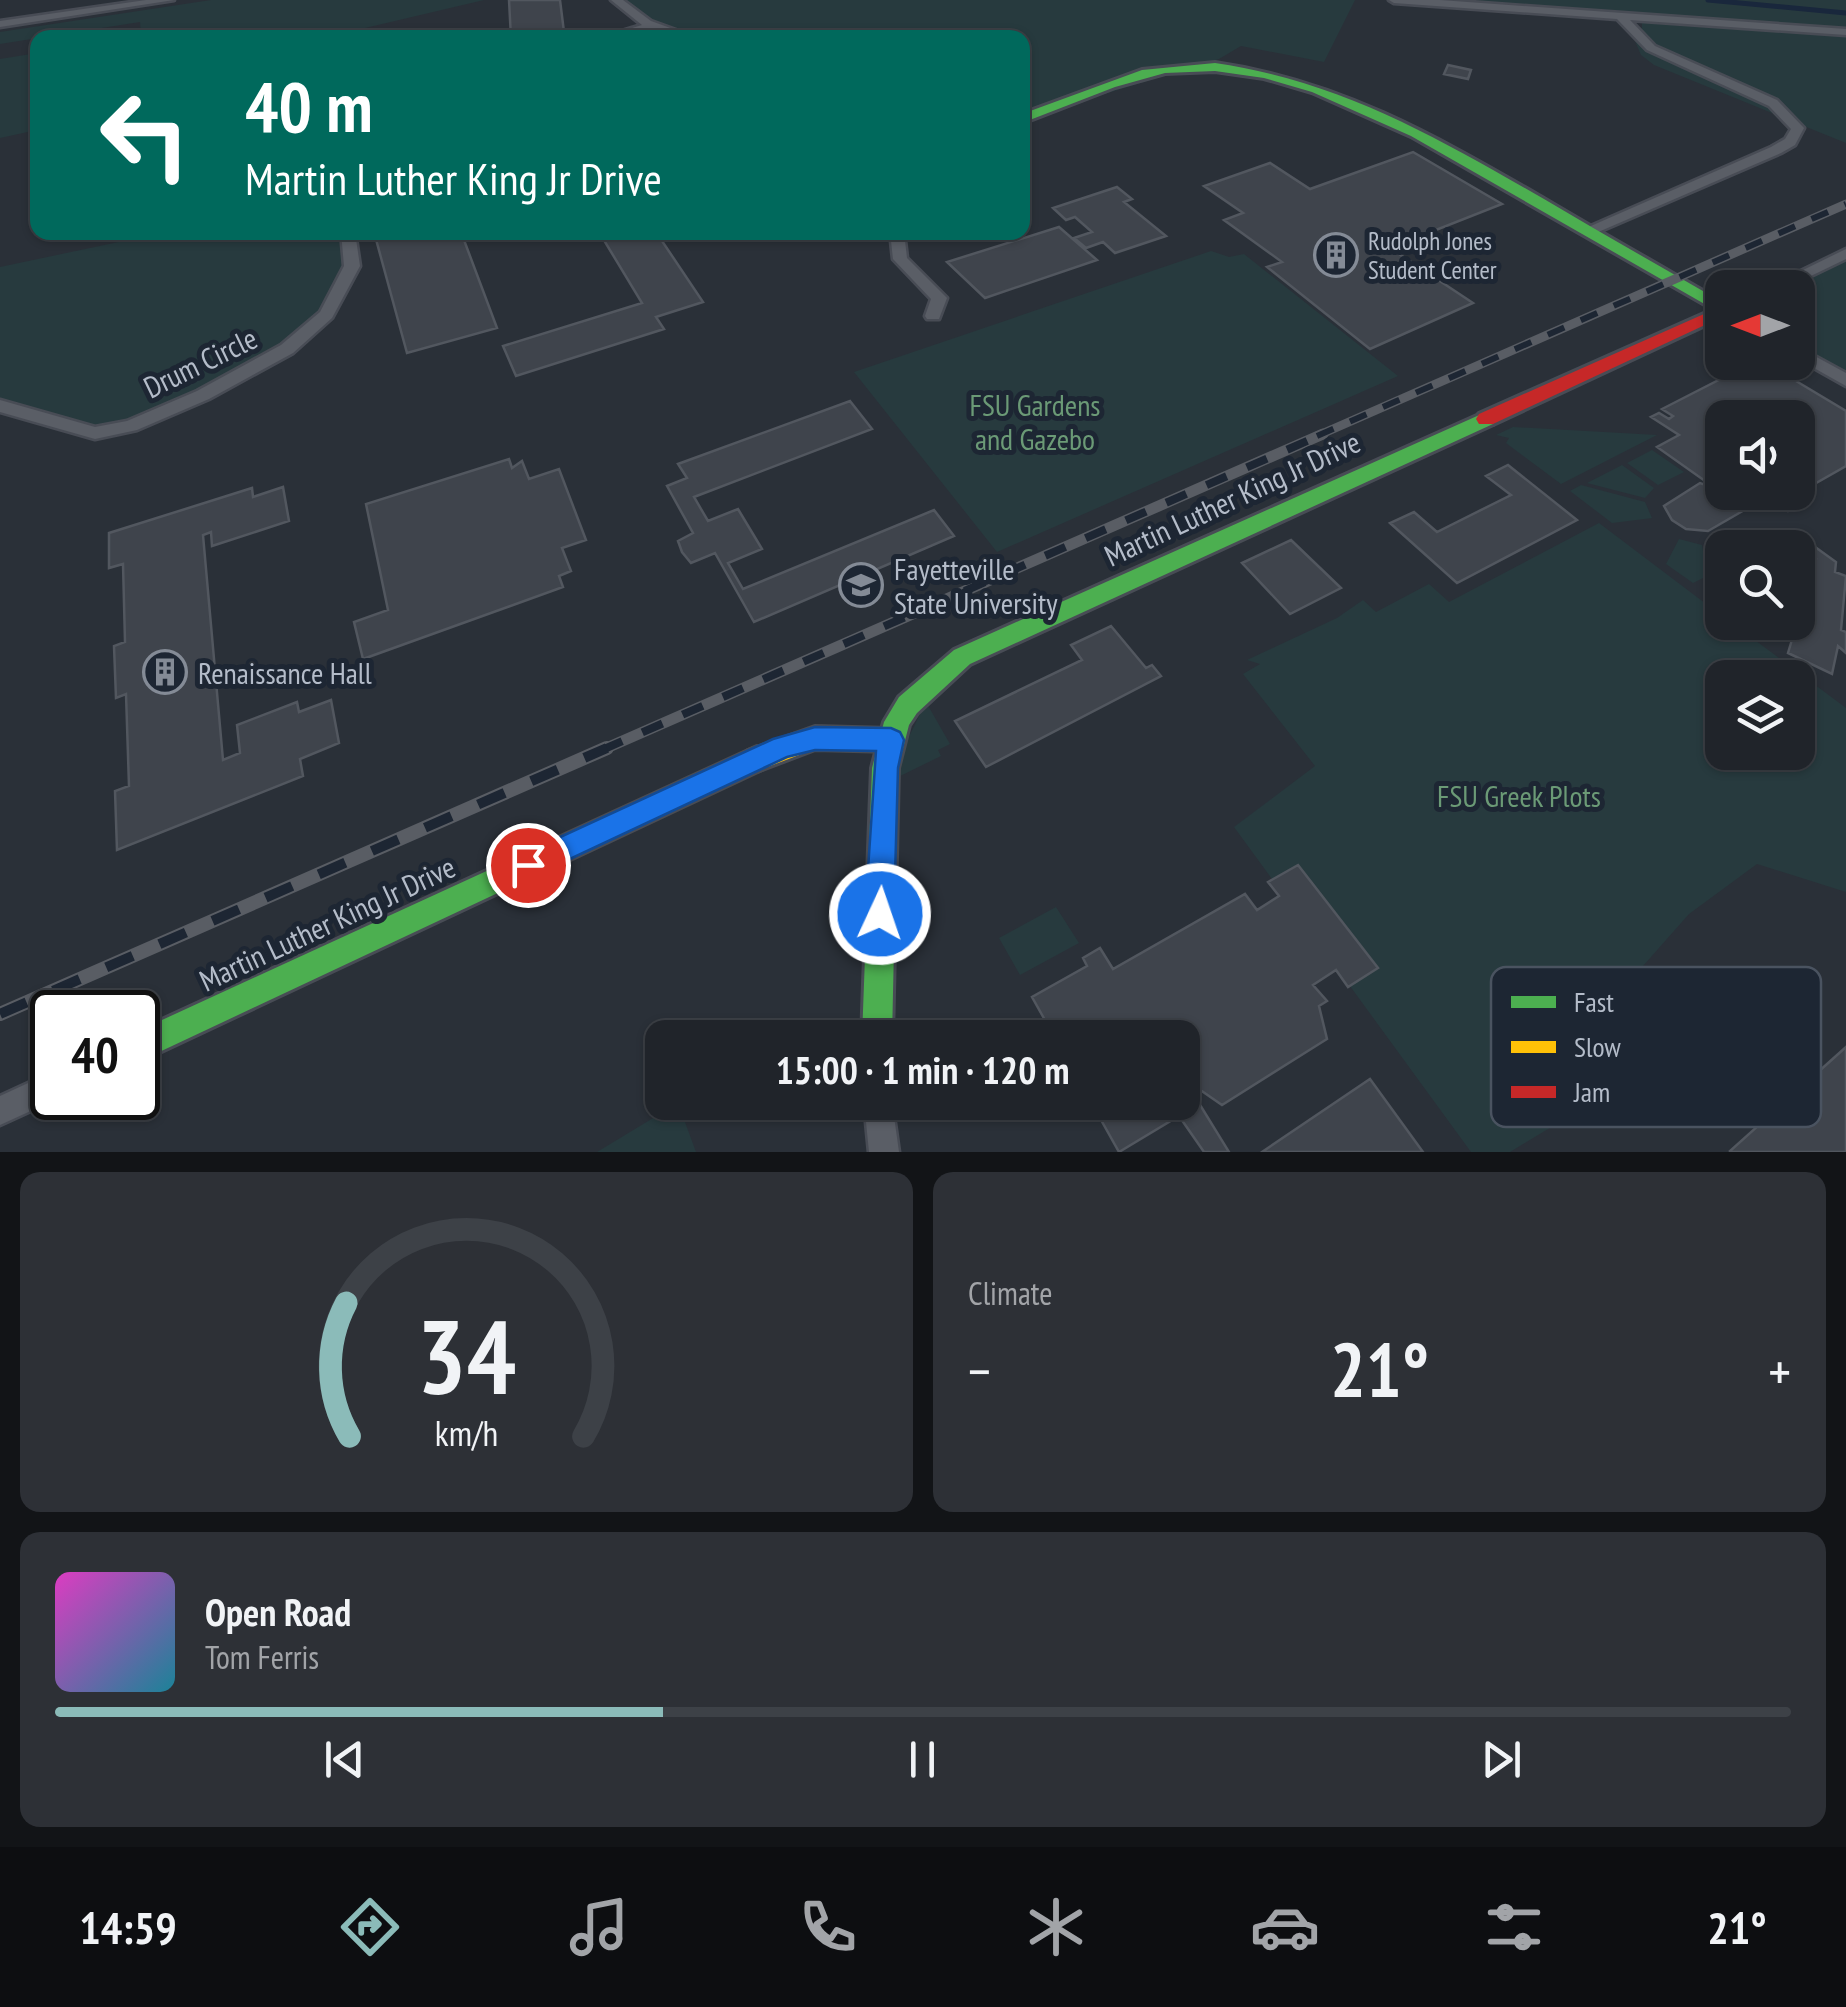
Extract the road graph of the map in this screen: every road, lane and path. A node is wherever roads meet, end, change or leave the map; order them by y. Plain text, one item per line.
1 (170, 0) edge
2 (616, 0) edge
3 (1394, 0) edge
4 (1622, 18) junction
5 (0, 24) edge
6 (653, 25) junction
7 (634, 30) edge
8 (669, 30) edge
9 (1846, 32) edge
10 (1030, 116) edge
11 (1589, 232) junction
12 (349, 240) edge
13 (898, 240) edge
14 (1846, 253) edge
15 (1811, 270) edge
16 (1705, 300) edge
17 (933, 316) dead end
18 (1705, 318) edge
19 (1815, 362) edge
20 (1846, 380) edge
21 (0, 406) edge
22 (891, 740) junction
23 (877, 1020) edge
24 (160, 1037) edge
25 (30, 1097) edge
26 (0, 1111) edge
27 (880, 1120) edge
28 (884, 1152) edge

1 - 5 street
2 - 6 street
3 - 4 street
4 - 9 street
4 - 11 street
6 - 7 street
6 - 8 street
10 - 11 street, Martin Luther King Jr Drive
11 - 16 street, Martin Luther King Jr Drive
12 - 21 street, Drum Circle
13 - 17 street
14 - 15 street
18 - 22 street, Martin Luther King Jr Drive
19 - 20 street
22 - 23 street
22 - 24 street, Martin Luther King Jr Drive
25 - 26 street
27 - 28 street

